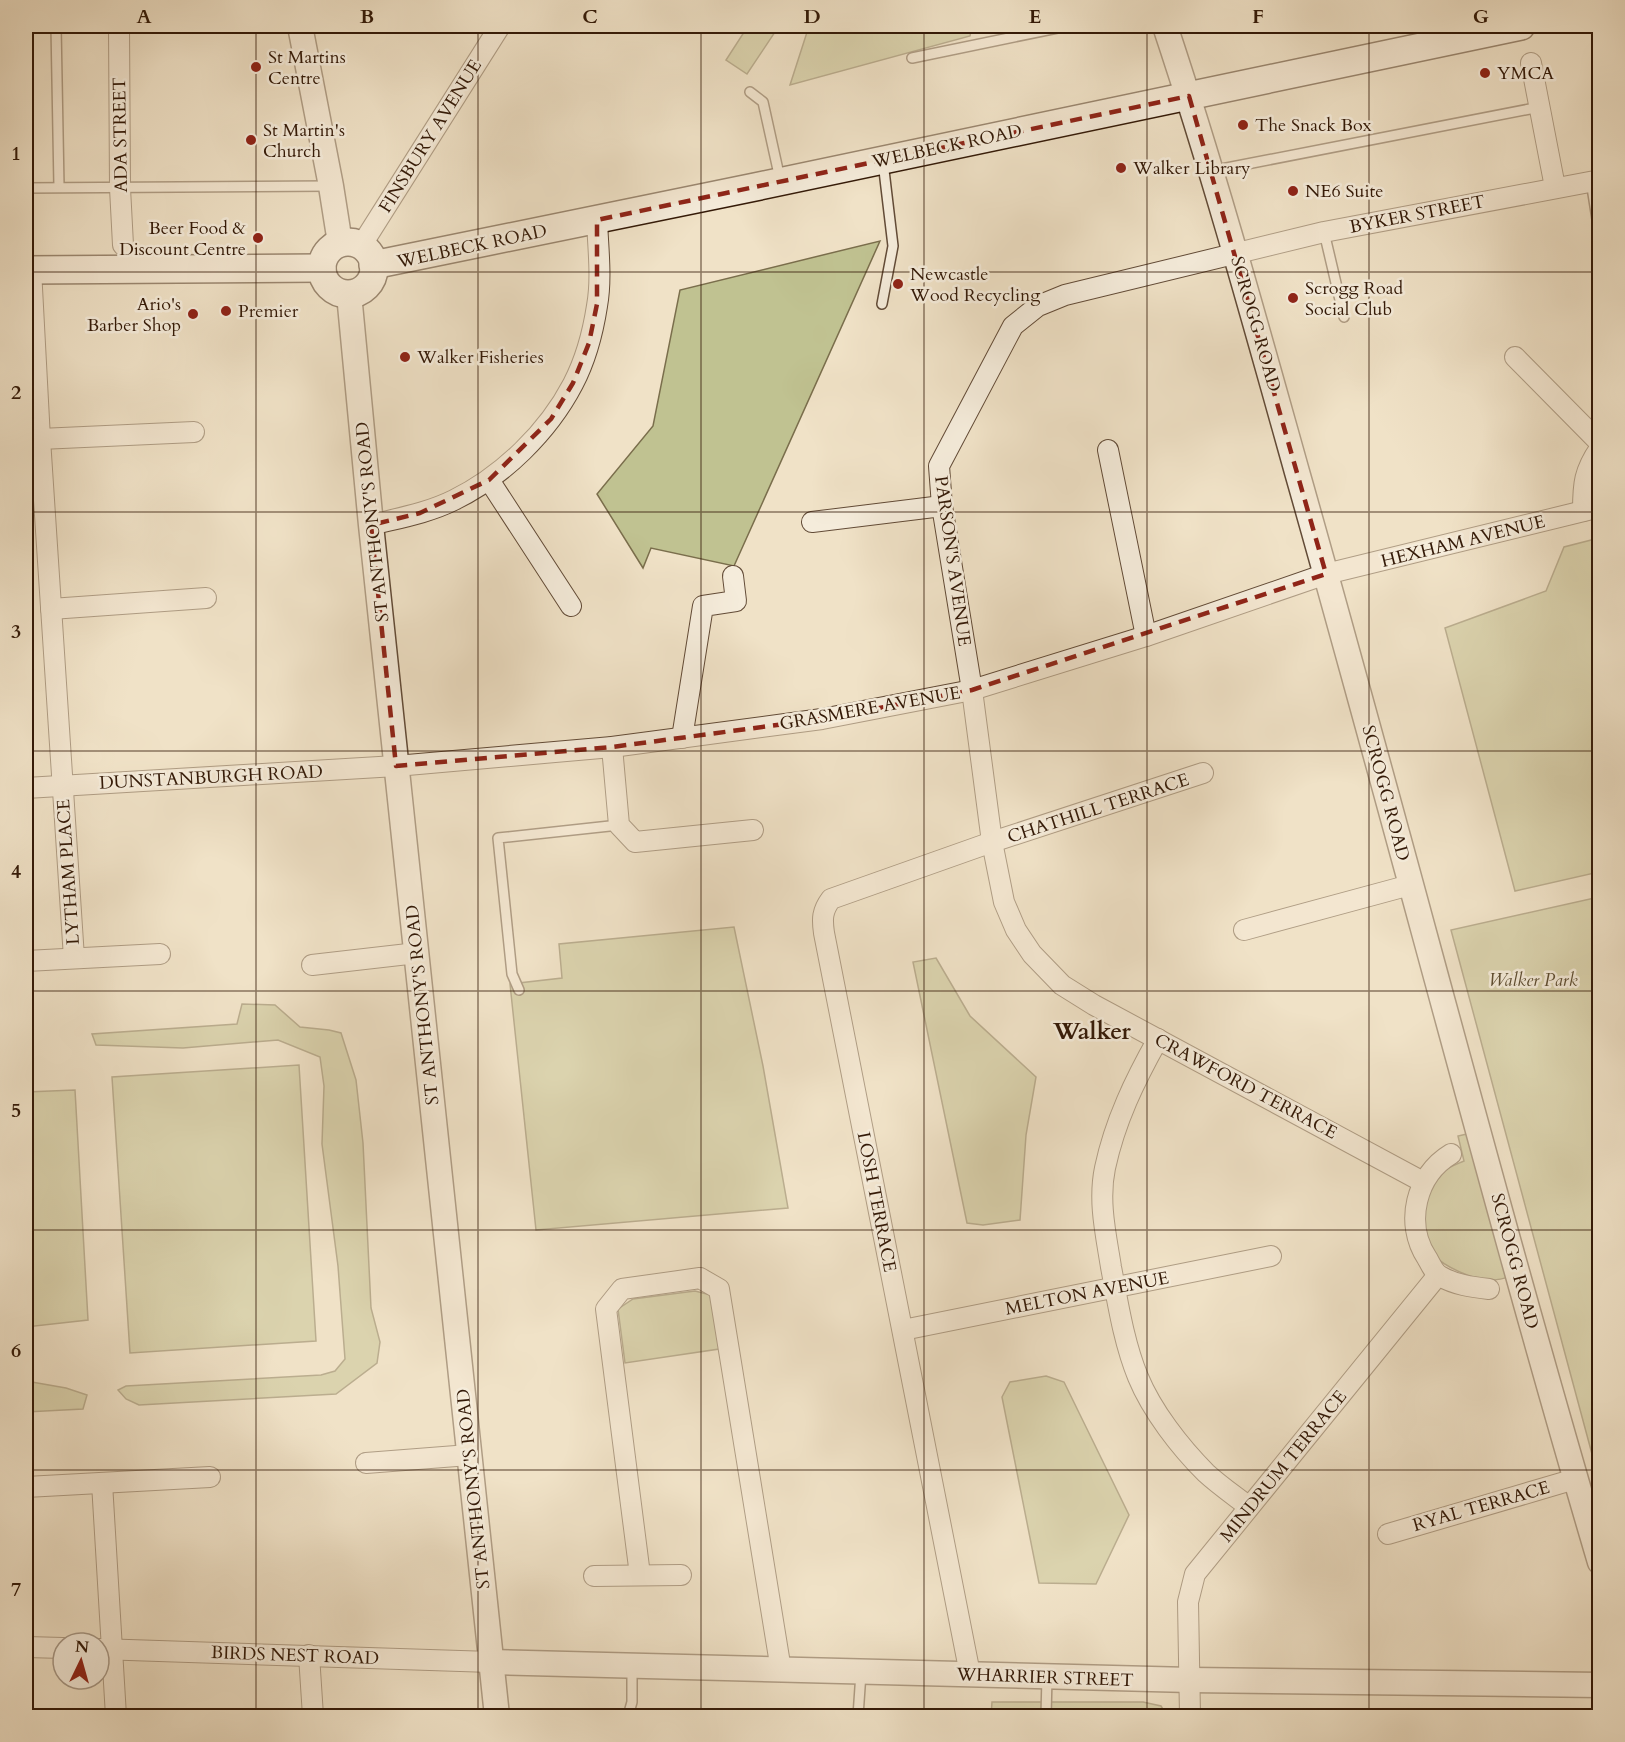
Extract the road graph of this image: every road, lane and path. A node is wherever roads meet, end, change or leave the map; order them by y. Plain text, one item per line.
1 (56, 26) edge
2 (119, 26) edge
3 (300, 26) edge
4 (500, 26) edge
5 (1067, 26) edge
6 (1165, 26) edge
7 (1521, 26) edge
8 (912, 58) dead end
9 (1531, 63) dead end
10 (750, 92) dead end
11 (1189, 96) junction
12 (1540, 107) junction
13 (882, 160) junction
14 (1211, 171) junction
15 (1595, 180) edge
16 (780, 182) junction
17 (331, 186) junction
18 (59, 187) junction
19 (1555, 187) junction
20 (26, 188) edge
21 (120, 188) junction
22 (597, 220) junction
23 (1324, 232) junction
24 (1599, 238) edge
25 (123, 245) dead end
26 (358, 251) junction
27 (1236, 254) junction
28 (322, 268) junction
29 (28, 270) edge
30 (349, 294) junction
31 (882, 304) dead end
32 (1344, 317) dead end
33 (1515, 357) dead end
34 (194, 432) dead end
35 (40, 439) junction
36 (1599, 443) edge
37 (1599, 448) edge
38 (1108, 450) dead end
39 (489, 480) junction
40 (942, 506) junction
41 (1591, 509) edge
42 (813, 522) dead end
43 (371, 525) junction
44 (1326, 574) junction
45 (733, 576) dead end
46 (206, 598) dead end
47 (571, 606) dead end
48 (51, 609) junction
49 (1146, 636) junction
50 (972, 690) junction
51 (682, 738) junction
52 (612, 747) junction
53 (396, 766) junction
54 (1203, 773) dead end
55 (62, 786) junction
56 (26, 788) edge
57 (619, 825) junction
58 (753, 830) dead end
59 (992, 842) junction
60 (1410, 885) junction
61 (1244, 930) dead end
62 (417, 953) junction
63 (160, 954) dead end
64 (74, 958) junction
65 (26, 961) edge
66 (312, 964) dead end
67 (519, 990) dead end
68 (1158, 1038) junction
69 (1451, 1154) dead end
70 (1423, 1182) junction
71 (1271, 1256) dead end
72 (1438, 1275) junction
73 (1115, 1288) junction
74 (1489, 1289) dead end
75 (903, 1330) junction
76 (470, 1455) junction
77 (366, 1463) dead end
78 (210, 1477) dead end
79 (1575, 1479) junction
80 (102, 1483) junction
81 (26, 1487) edge
82 (1249, 1507) junction
83 (1388, 1534) dead end
84 (1599, 1562) edge
85 (640, 1575) junction
86 (681, 1575) dead end
87 (594, 1576) dead end
88 (105, 1631) edge
89 (26, 1647) edge
90 (51, 1648) edge
91 (111, 1649) edge
92 (309, 1655) junction
93 (492, 1662) junction
94 (632, 1667) junction
95 (781, 1670) junction
96 (861, 1672) junction
97 (970, 1674) junction
98 (1047, 1677) junction
99 (1190, 1680) junction
100 (1599, 1685) edge
101 (111, 1686) edge
102 (116, 1716) edge
103 (313, 1716) edge
104 (497, 1716) edge
105 (628, 1716) edge
106 (858, 1716) edge
107 (1046, 1716) edge
108 (1190, 1716) edge

1 - 18 lane
2 - 21 street, ADA STREET
3 - 17 street
4 - 26 street, FINSBURY AVENUE
5 - 8 lane
6 - 11 street, SCROGG ROAD
7 - 11 main road, WELBECK ROAD
9 - 12 street
10 - 16 lane
11 - 13 main road, WELBECK ROAD
11 - 14 street, SCROGG ROAD
12 - 14 lane
12 - 19 street
13 - 16 main road, WELBECK ROAD
13 - 31 lane
14 - 27 street, SCROGG ROAD
15 - 19 street, BYKER STREET
15 - 24 lane
16 - 22 main road, WELBECK ROAD
17 - 21 lane
17 - 26 street
18 - 20 lane
18 - 21 lane
19 - 23 street, BYKER STREET
21 - 25 street, ADA STREET
22 - 26 main road, WELBECK ROAD
22 - 39 street
23 - 27 street, BYKER STREET
23 - 32 lane
26 - 28 main road
26 - 30 main road
27 - 40 street, PARSON'S AVENUE
27 - 44 street, SCROGG ROAD
28 - 29 main road
28 - 30 main road
29 - 35 street, LYTHAM PLACE
30 - 43 street, ST ANTHONY'S ROAD
33 - 36 street
34 - 35 street
35 - 48 street, LYTHAM PLACE
37 - 41 street
38 - 49 street
39 - 43 street
39 - 47 street
40 - 42 street
40 - 50 street, PARSON'S AVENUE
41 - 44 street, HEXHAM AVENUE
43 - 53 street, ST ANTHONY'S ROAD
44 - 49 street, GRASMERE AVENUE
44 - 60 street, SCROGG ROAD
45 - 51 street
46 - 48 street
48 - 55 street, LYTHAM PLACE
49 - 50 street, GRASMERE AVENUE
50 - 51 street, GRASMERE AVENUE
50 - 59 street, CRAWFORD TERRACE
51 - 52 street, GRASMERE AVENUE
52 - 53 street, GRASMERE AVENUE
52 - 57 street
53 - 55 street, DUNSTANBURGH ROAD
53 - 62 street, ST ANTHONY'S ROAD
54 - 59 street, CHATHILL TERRACE
55 - 56 street, DUNSTANBURGH ROAD
55 - 64 street, LYTHAM PLACE
57 - 58 street
57 - 67 lane
59 - 68 street, CRAWFORD TERRACE
59 - 75 street, LOSH TERRACE
60 - 61 street
60 - 79 street, SCROGG ROAD
62 - 66 street
62 - 76 street, ST ANTHONY'S ROAD
63 - 64 street, LYTHAM PLACE
64 - 65 street, LYTHAM PLACE
68 - 70 street, CRAWFORD TERRACE
68 - 73 street
69 - 70 street
70 - 72 street
71 - 73 street, MELTON AVENUE
72 - 74 street, SCROGG ROAD
72 - 82 street, MINDRUM TERRACE
73 - 75 street, MELTON AVENUE
73 - 82 street
75 - 97 street, LOSH TERRACE
76 - 77 street
76 - 93 street, ST ANTHONY'S ROAD
78 - 80 street
79 - 83 street, RYAL TERRACE
79 - 84 street, SCROGG ROAD
80 - 81 street
80 - 88 street
82 - 99 street, MINDRUM TERRACE
85 - 86 street
85 - 87 street
85 - 95 street
89 - 90 street
91 - 92 street, BIRDS NEST ROAD
92 - 93 street, BIRDS NEST ROAD
92 - 103 street
93 - 94 street, WHARRIER STREET
93 - 104 street, ST ANTHONY'S ROAD
94 - 95 street, WHARRIER STREET
94 - 105 lane
95 - 96 street, WHARRIER STREET
96 - 97 street, WHARRIER STREET
96 - 106 lane
97 - 98 street, WHARRIER STREET
98 - 99 street, WHARRIER STREET
98 - 107 lane
99 - 100 street, WHARRIER STREET
99 - 108 street, MINDRUM TERRACE
101 - 102 street

